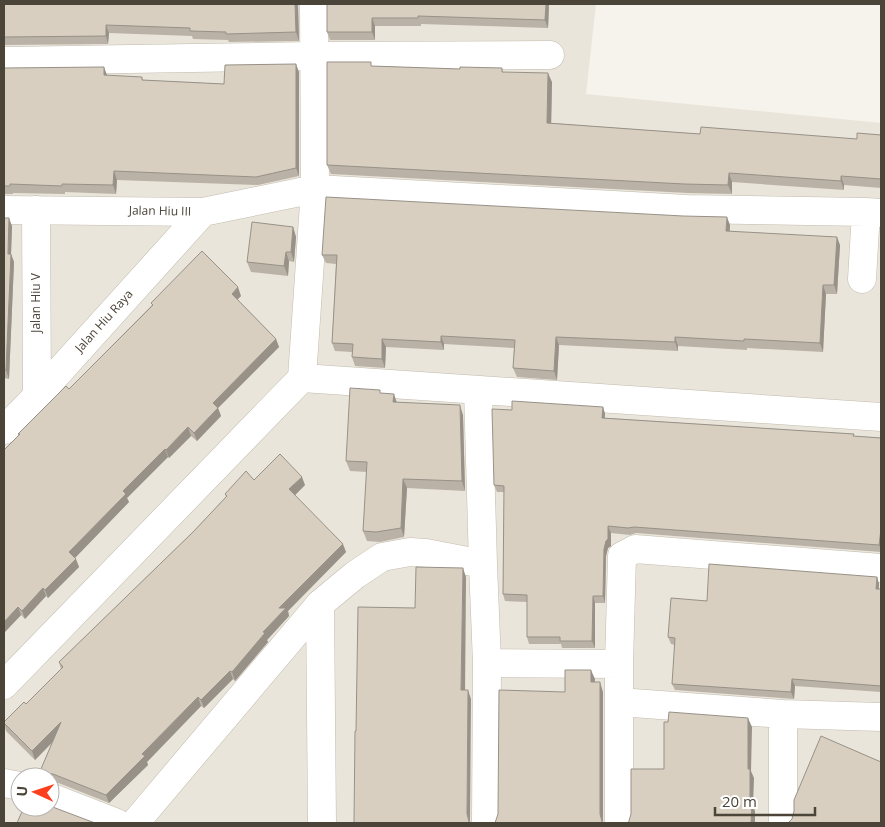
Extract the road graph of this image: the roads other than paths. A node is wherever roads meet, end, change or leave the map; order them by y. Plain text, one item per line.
1 (314, 4) edge
2 (550, 55) dead end
3 (313, 56) junction
4 (4, 61) edge
5 (315, 189) junction
6 (4, 210) edge
7 (36, 210) junction
8 (203, 212) junction
9 (874, 213) edge
10 (862, 279) dead end
11 (302, 378) junction
12 (478, 390) junction
13 (37, 396) junction
14 (881, 417) edge
15 (4, 430) edge
16 (482, 564) junction
17 (881, 568) edge
18 (320, 604) junction
19 (487, 664) junction
20 (619, 664) junction
21 (4, 685) edge
22 (619, 702) junction
23 (783, 714) junction
24 (881, 717) edge
25 (60, 801) edge
26 (116, 823) edge
27 (135, 823) edge
28 (322, 823) edge
29 (486, 823) edge
30 (619, 823) edge
31 (782, 823) edge

1 - 3 street
2 - 3 street
3 - 4 street
3 - 5 street
5 - 8 street, Jalan Hiu III
5 - 9 street, Jalan Hiu III
5 - 11 street
6 - 7 street, Jalan Hiu III
7 - 8 street, Jalan Hiu III
7 - 13 street, Jalan Hiu V
8 - 13 street, Jalan Hiu Raya
9 - 10 street
11 - 12 street
11 - 21 street
12 - 14 street
12 - 16 street
13 - 15 street, Jalan Hiu Raya
16 - 18 street
16 - 19 street
17 - 20 street
18 - 27 street
18 - 28 street
19 - 20 street
19 - 29 street
20 - 22 street
22 - 23 street
22 - 30 street
23 - 24 street
23 - 31 street
25 - 26 street

